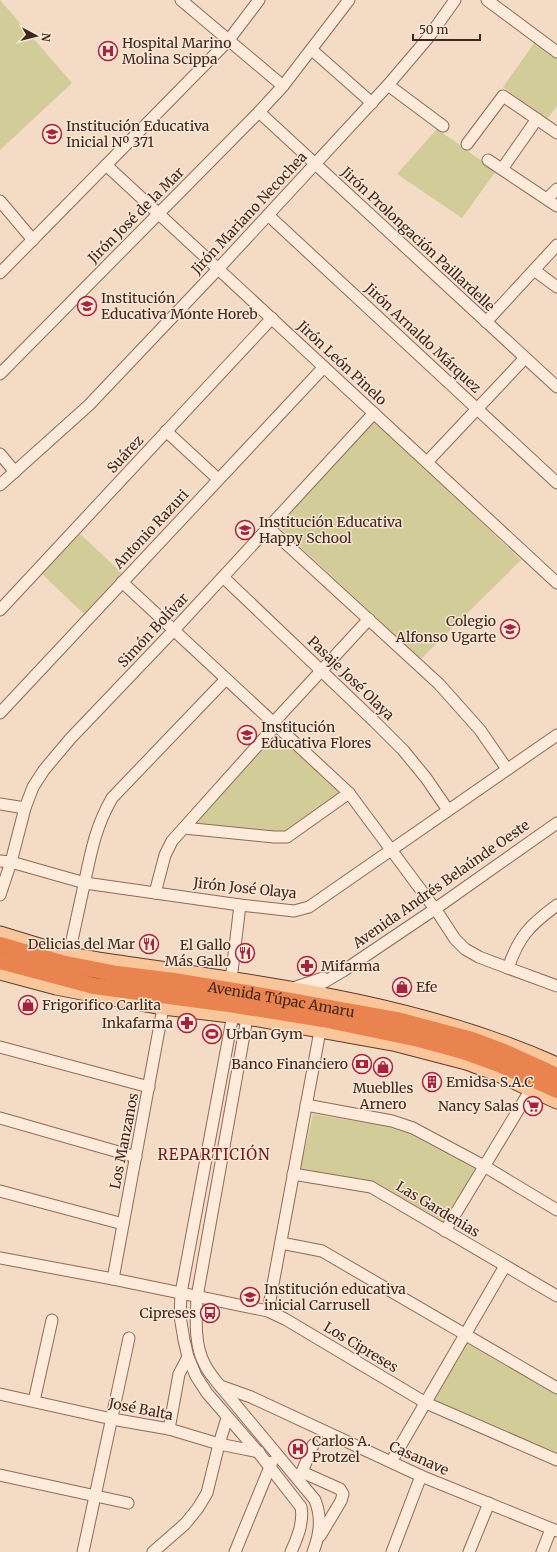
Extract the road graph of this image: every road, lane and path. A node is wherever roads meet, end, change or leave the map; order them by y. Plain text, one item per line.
1 (181, 0) edge
2 (259, 0) edge
3 (349, 0) edge
4 (455, 0) edge
5 (487, 0) edge
6 (228, 41) junction
7 (312, 50) junction
8 (557, 52) edge
9 (388, 85) junction
10 (283, 86) junction
11 (372, 103) junction
12 (259, 112) junction
13 (537, 119) junction
14 (443, 126) dead end
15 (557, 133) edge
16 (467, 144) dead end
17 (488, 160) dead end
18 (315, 164) junction
19 (106, 165) junction
20 (502, 169) junction
21 (557, 189) edge
22 (547, 199) junction
23 (0, 201) edge
24 (557, 206) edge
25 (159, 214) junction
26 (268, 215) junction
27 (33, 240) junction
28 (557, 245) edge
29 (218, 269) junction
30 (534, 270) junction
31 (0, 273) edge
32 (557, 286) edge
33 (272, 318) junction
34 (486, 322) junction
35 (525, 358) junction
36 (324, 366) junction
37 (0, 374) edge
38 (557, 388) edge
39 (478, 408) junction
40 (374, 413) junction
41 (166, 431) junction
42 (0, 454) edge
43 (427, 462) junction
44 (15, 472) junction
45 (218, 479) junction
46 (557, 483) edge
47 (0, 485) edge
48 (269, 528) junction
49 (223, 577) junction
50 (122, 582) junction
51 (557, 582) edge
52 (0, 610) edge
53 (369, 619) junction
54 (174, 630) junction
55 (322, 670) junction
56 (226, 679) junction
57 (0, 713) edge
58 (274, 724) junction
59 (557, 735) edge
60 (507, 769) junction
61 (350, 793) junction
62 (0, 804) edge
63 (25, 808) junction
64 (448, 810) junction
65 (557, 823) edge
66 (184, 828) junction
67 (391, 850) junction
68 (5, 862) edge
69 (85, 883) junction
70 (155, 893) junction
71 (0, 895) edge
72 (240, 905) junction
73 (557, 905) edge
74 (435, 908) junction
75 (0, 933) edge
76 (0, 945) edge
77 (69, 954) junction
78 (0, 961) edge
79 (508, 968) junction
80 (342, 970) junction
81 (0, 973) edge
82 (231, 980) junction
83 (557, 986) edge
84 (309, 992) junction
85 (291, 994) junction
86 (264, 1002) junction
87 (163, 1008) junction
88 (234, 1011) junction
89 (247, 1018) junction
90 (320, 1031) junction
91 (0, 1047) edge
92 (557, 1064) edge
93 (557, 1076) edge
94 (149, 1087) junction
95 (531, 1089) junction
96 (557, 1090) edge
97 (557, 1102) edge
98 (306, 1105) junction
99 (0, 1118) edge
100 (136, 1157) junction
101 (484, 1166) junction
102 (293, 1174) junction
103 (0, 1191) edge
104 (557, 1210) edge
105 (123, 1224) junction
106 (445, 1231) junction
107 (280, 1243) junction
108 (0, 1258) edge
109 (505, 1266) junction
110 (113, 1279) junction
111 (181, 1293) junction
112 (557, 1296) edge
113 (197, 1297) junction
114 (268, 1311) junction
115 (52, 1320) dead end
116 (465, 1335) junction
117 (129, 1338) dead end
118 (188, 1357) junction
119 (220, 1386) junction
120 (204, 1388) junction
121 (557, 1388) edge
122 (0, 1394) edge
123 (34, 1401) junction
124 (426, 1403) junction
125 (227, 1418) junction
126 (112, 1419) junction
127 (169, 1429) junction
128 (219, 1444) junction
129 (313, 1445) dead end
130 (258, 1452) junction
131 (275, 1454) junction
132 (557, 1460) edge
133 (391, 1462) junction
134 (269, 1467) junction
135 (299, 1474) junction
136 (0, 1475) edge
137 (421, 1476) junction
138 (95, 1496) junction
139 (128, 1503) dead end
140 (489, 1503) junction
141 (554, 1530) edge
142 (317, 1540) junction
143 (83, 1552) edge
144 (153, 1552) edge
145 (235, 1552) edge
146 (291, 1552) edge
147 (313, 1552) edge
148 (392, 1552) edge
149 (469, 1552) edge
150 (542, 1552) edge

1 - 6 street
2 - 6 street
3 - 7 street, Jirón José de la Mar
4 - 9 street, Jirón Mariano Necochea
5 - 8 street
6 - 10 street
6 - 19 street
7 - 10 street, Jirón José de la Mar
7 - 11 street
9 - 11 street, Jirón Mariano Necochea
9 - 14 street
10 - 12 street, Jirón José de la Mar
11 - 18 street, Jirón Mariano Necochea
12 - 18 street, Jirón Prolongación Paillardelle
12 - 25 street, Jirón José de la Mar
13 - 15 street
13 - 16 street
13 - 20 street
17 - 20 street
18 - 26 street, Jirón Mariano Necochea
18 - 34 street, Jirón Prolongación Paillardelle
19 - 25 street, Jirón León Pinelo
19 - 27 street
20 - 22 street
21 - 22 street
22 - 24 street
23 - 27 street
25 - 29 street, Jirón León Pinelo
25 - 37 street, Jirón José de la Mar
26 - 29 street, Jirón Mariano Necochea
26 - 39 street, Jirón Arnaldo Márquez
27 - 31 street
28 - 30 street
29 - 33 street, Jirón León Pinelo
29 - 44 street, Jirón Mariano Necochea
30 - 32 street
30 - 34 street
33 - 36 street, Jirón León Pinelo
33 - 41 street, Suárez
34 - 35 street, Jirón Prolongación Paillardelle
35 - 38 street, Jirón Prolongación Paillardelle
35 - 39 street
36 - 40 street, Jirón León Pinelo
36 - 45 street, Antonio Razuri
39 - 43 street
39 - 46 street, Jirón Arnaldo Márquez
40 - 43 street, Jirón León Pinelo
40 - 48 street, Simón Bolívar
41 - 45 street
41 - 52 street, Suárez
42 - 44 street
43 - 51 street, Jirón León Pinelo
44 - 47 street, Jirón Mariano Necochea
45 - 50 street, Antonio Razuri
48 - 49 street, Simón Bolívar
48 - 53 street
49 - 54 street, Simón Bolívar
49 - 55 street, Pasaje José Olaya
50 - 54 street
50 - 57 street, Antonio Razuri
53 - 55 street
53 - 60 street
54 - 56 street
54 - 63 street, Simón Bolívar
55 - 58 street
55 - 64 street, Pasaje José Olaya
56 - 58 street
56 - 69 street
58 - 61 street
58 - 66 street
59 - 60 street, Jirón José Olaya
60 - 64 street, Jirón José Olaya
61 - 66 street
61 - 67 street
62 - 63 street
63 - 68 street, Simón Bolívar
64 - 67 street, Jirón José Olaya
65 - 74 street, Avenida Andrés Belaúnde Oeste
66 - 70 street
67 - 72 street, Jirón José Olaya
67 - 74 street
68 - 69 street, Jirón José Olaya
68 - 71 street, Simón Bolívar
69 - 70 street, Jirón José Olaya
69 - 77 street
70 - 72 street, Jirón José Olaya
72 - 82 street
73 - 79 street
74 - 79 street
74 - 80 street, Avenida Andrés Belaúnde Oeste
75 - 77 main road, Avenida Túpac Amaru
76 - 86 highway, Avenida Túpac Amaru
77 - 82 main road, Avenida Túpac Amaru
78 - 88 highway, Avenida Túpac Amaru
79 - 83 street
80 - 84 street, Avenida Andrés Belaúnde Oeste
80 - 85 street, Avenida Andrés Belaúnde Oeste
81 - 87 main road, Avenida Túpac Amaru
82 - 85 main road, Avenida Túpac Amaru
84 - 85 main road, Avenida Túpac Amaru
84 - 92 main road, Avenida Túpac Amaru
85 - 86 highway, Avenida Túpac Amaru
85 - 93 highway, Avenida Túpac Amaru
86 - 88 highway, Avenida Túpac Amaru
86 - 89 street
86 - 96 highway, Avenida Túpac Amaru
87 - 88 main road, Avenida Túpac Amaru
87 - 94 street, Los Manzanos
88 - 89 main road, Avenida Túpac Amaru
88 - 111 street
89 - 90 main road, Avenida Túpac Amaru
89 - 113 street
90 - 95 main road, Avenida Túpac Amaru
90 - 98 street
91 - 94 street
94 - 100 street, Los Manzanos
95 - 97 main road, Avenida Túpac Amaru
95 - 101 street
98 - 101 street
98 - 102 street
99 - 100 street
100 - 105 street, Los Manzanos
101 - 104 street
101 - 106 street
102 - 106 street, Las Gardenias
102 - 107 street
103 - 105 street
105 - 110 street, Los Manzanos
106 - 109 street, Las Gardenias
107 - 114 street
107 - 116 street
108 - 110 street, Los Cipreses
109 - 112 street, Las Gardenias
109 - 116 street
110 - 111 street, Los Cipreses
111 - 113 street, Los Cipreses
111 - 118 street
113 - 114 street, Los Cipreses
113 - 119 street
114 - 124 street, Los Cipreses
115 - 123 street
116 - 121 street
116 - 124 street
117 - 126 street
118 - 120 street
118 - 127 street
119 - 120 street, Casanave
119 - 131 street
119 - 133 street, Casanave
120 - 125 street
122 - 123 street, José Balta
123 - 126 street, José Balta
124 - 132 street, Los Cipreses
124 - 133 street
125 - 128 street
125 - 130 street
126 - 127 street, José Balta
126 - 138 street
127 - 128 street, José Balta
128 - 130 street, José Balta
128 - 144 street
129 - 135 street
130 - 131 street, José Balta
130 - 134 street
131 - 134 street
131 - 135 street
133 - 137 street, Casanave
134 - 145 street
134 - 146 street
135 - 142 street
135 - 142 street
136 - 138 street
137 - 140 street, Casanave
137 - 148 street
138 - 139 street
138 - 143 street
140 - 141 street, Casanave
140 - 149 street
141 - 150 street
142 - 147 street

